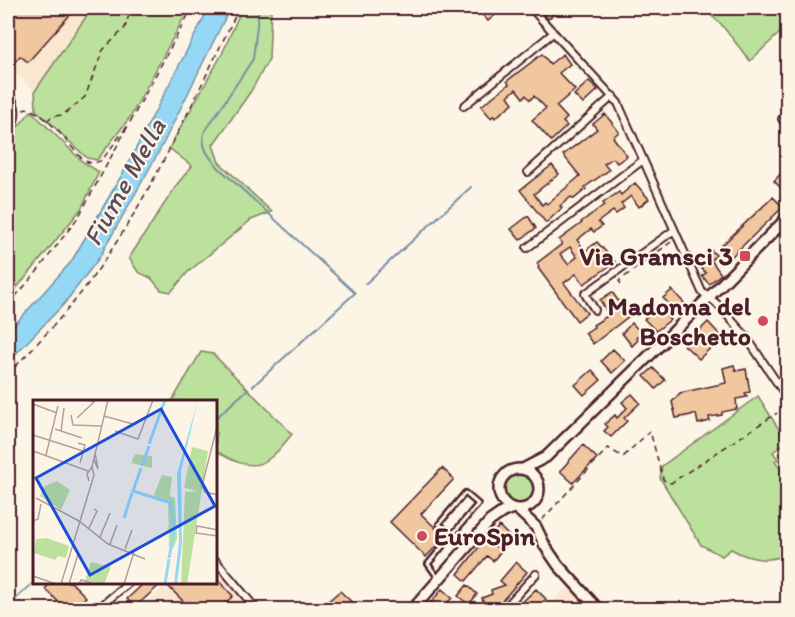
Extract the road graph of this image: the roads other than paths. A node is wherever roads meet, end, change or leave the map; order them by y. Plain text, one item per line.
1 (531, 8) edge
2 (553, 33) junction
3 (8, 92) edge
4 (613, 96) junction
5 (464, 106) dead end
6 (782, 119) dead end
7 (788, 128) edge
8 (8, 134) edge
9 (643, 160) junction
10 (528, 172) dead end
11 (788, 216) edge
12 (674, 231) junction
13 (527, 248) dead end
14 (708, 298) junction
15 (594, 310) dead end
16 (788, 399) edge
17 (546, 457) junction
18 (523, 469) junction
19 (538, 480) junction
20 (500, 494) junction
21 (536, 501) junction
22 (515, 509) junction
23 (490, 521) junction
24 (538, 526) junction
25 (452, 535) junction
26 (466, 549) junction
27 (218, 563) edge
28 (536, 574) dead end
29 (439, 579) junction
30 (127, 584) edge
31 (96, 609) edge
32 (257, 609) edge
33 (412, 609) edge
34 (503, 609) edge
35 (599, 609) edge

1 - 2 street
2 - 4 street
2 - 5 street
3 - 8 street
4 - 9 street
4 - 10 street
6 - 7 street
9 - 12 street
9 - 13 street
11 - 14 street
12 - 14 street
12 - 15 street
14 - 16 street
14 - 17 street
17 - 18 street
17 - 19 street
18 - 19 street
18 - 20 street
19 - 21 street
20 - 22 street
20 - 23 street
21 - 22 street
21 - 24 street
22 - 23 street
22 - 24 street
23 - 26 street
24 - 35 street
25 - 25 lane
25 - 26 lane
25 - 29 lane
26 - 29 street
27 - 32 street
28 - 34 street
29 - 33 street
30 - 31 street

